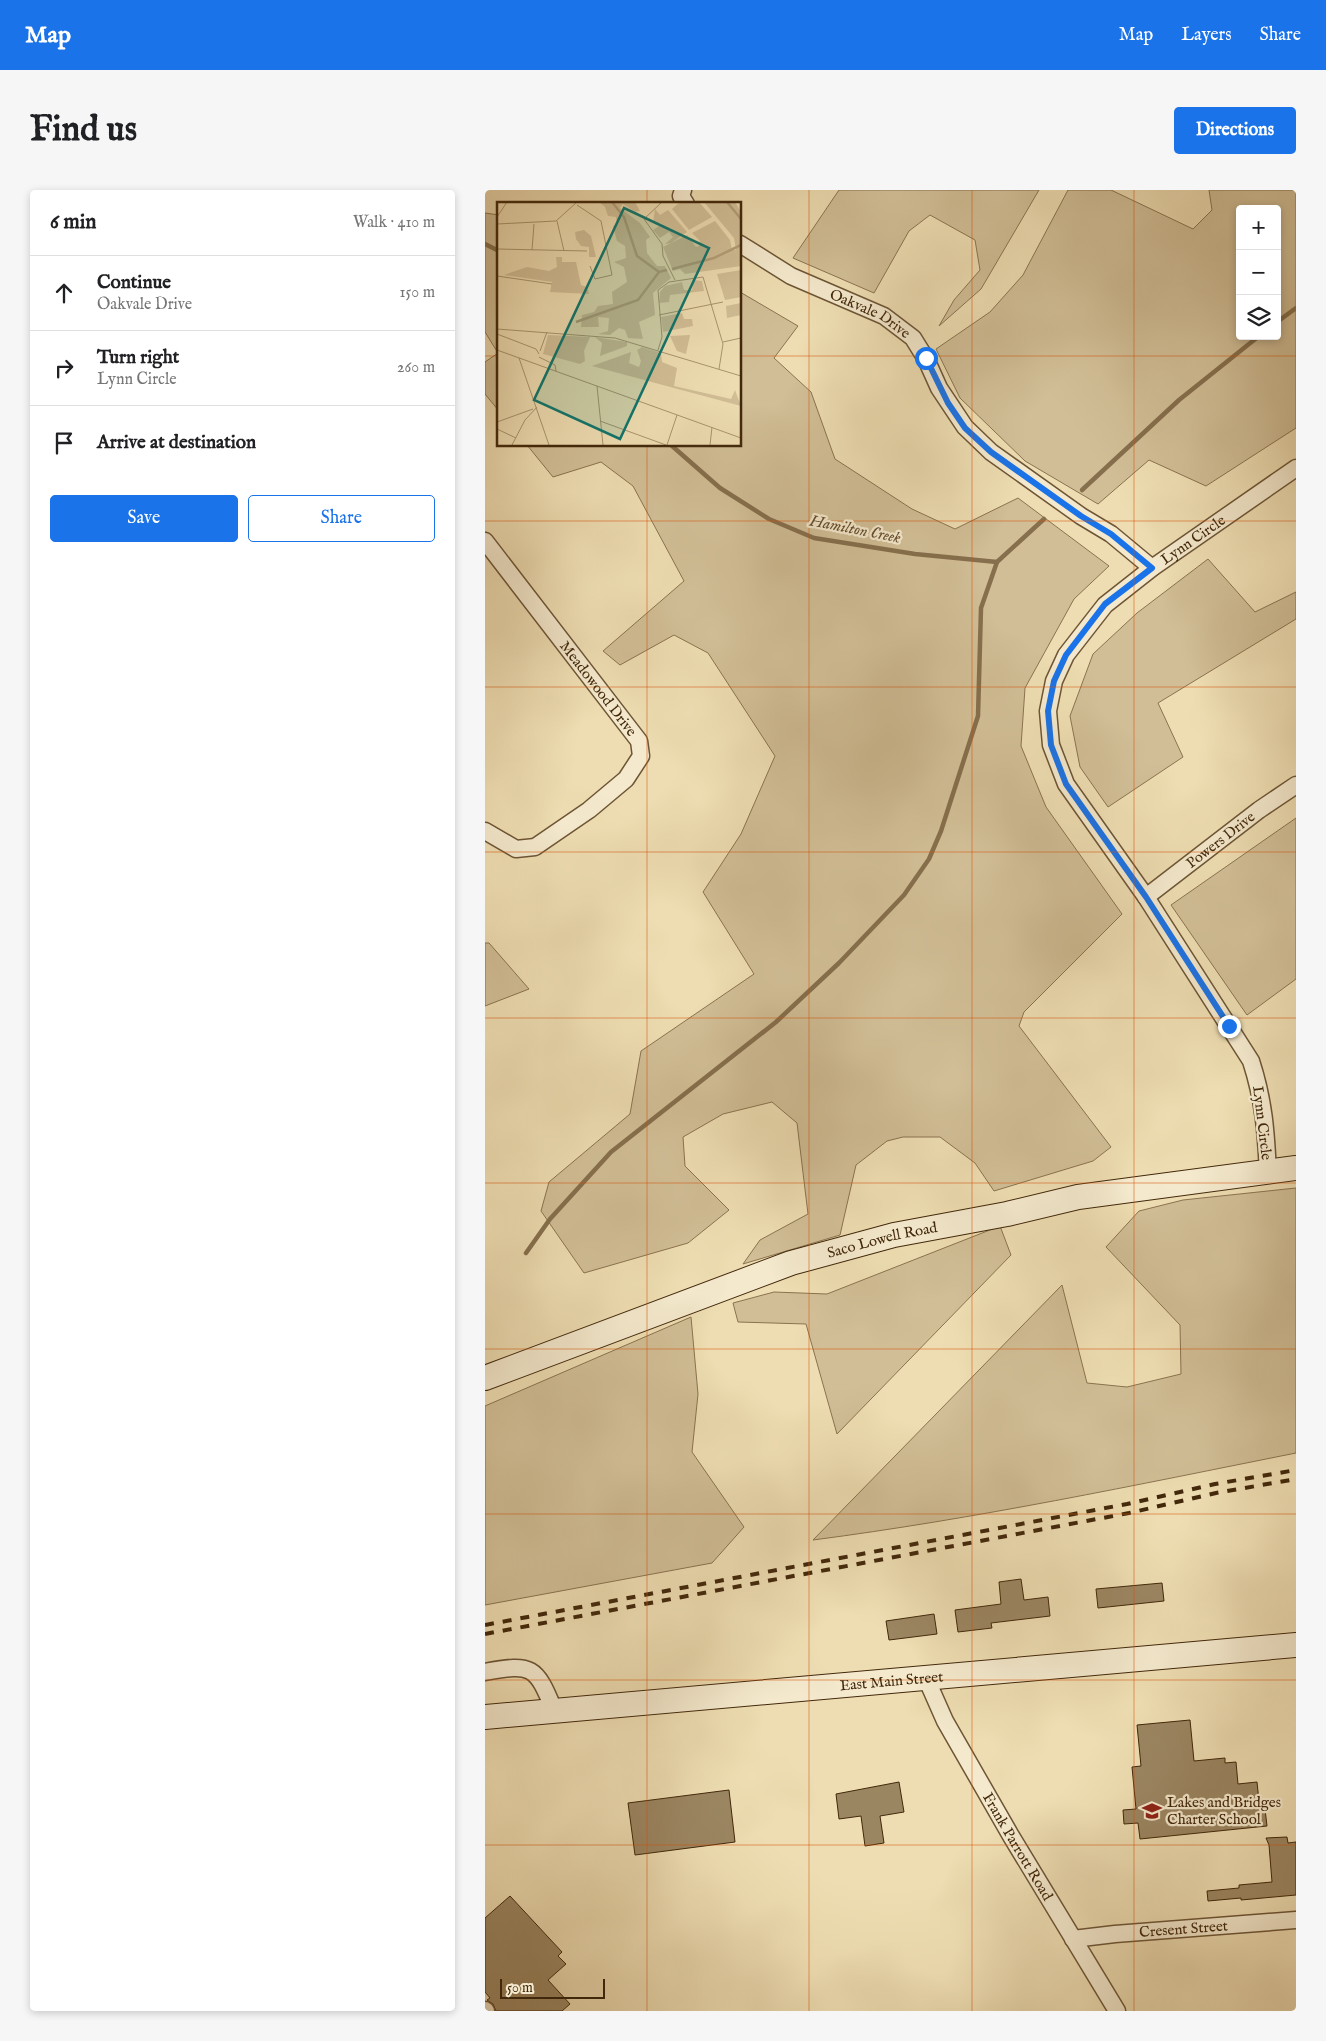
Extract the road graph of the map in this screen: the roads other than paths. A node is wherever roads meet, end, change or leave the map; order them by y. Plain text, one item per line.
1 (683, 190) edge
2 (685, 202) edge
3 (741, 245) edge
4 (1296, 468) edge
5 (485, 540) edge
6 (1152, 568) junction
7 (1296, 785) edge
8 (485, 831) edge
9 (1146, 897) junction
10 (1296, 1168) edge
11 (1268, 1173) junction
12 (485, 1378) edge
13 (1296, 1645) edge
14 (485, 1672) edge
15 (926, 1678) junction
16 (554, 1710) junction
17 (485, 1717) edge
18 (1296, 1920) edge
19 (1073, 1939) junction
20 (1117, 2011) edge

1 - 2 street
3 - 6 street, Oakvale Drive
4 - 6 street, Lynn Circle
5 - 8 street, Meadowood Drive
6 - 9 street, Lynn Circle
7 - 9 street, Powers Drive
9 - 11 street, Lynn Circle
10 - 11 street, Saco Lowell Road
11 - 12 street, Saco Lowell Road
13 - 15 street, East Main Street
14 - 16 street
15 - 16 street, East Main Street
15 - 19 street, Frank Parrott Road
16 - 17 street, East Main Street
18 - 19 street, Cresent Street
19 - 20 street, Frank Parrott Road

